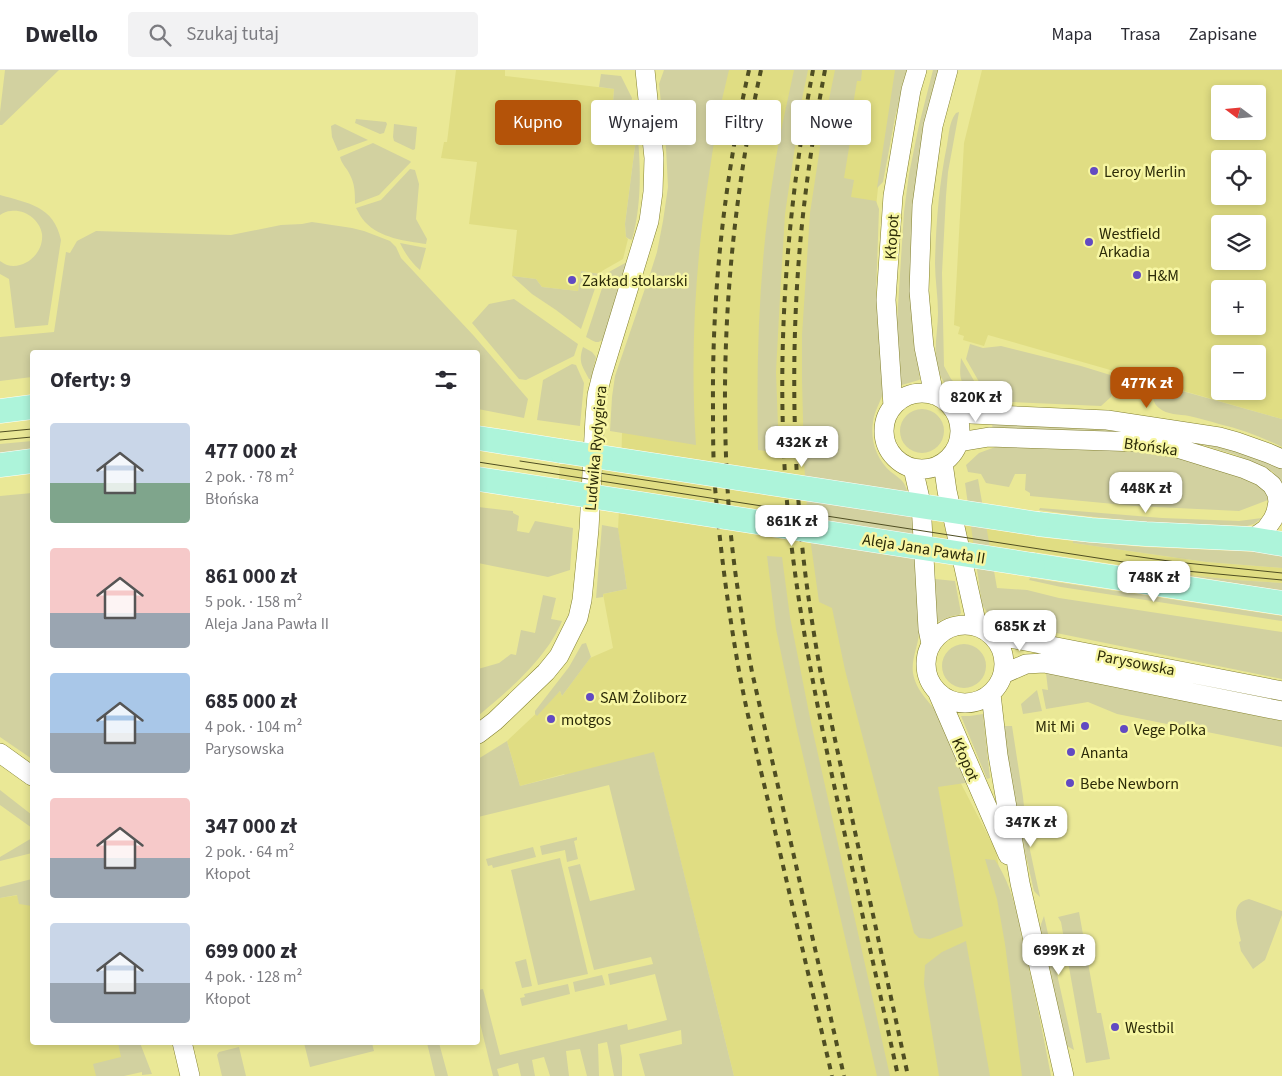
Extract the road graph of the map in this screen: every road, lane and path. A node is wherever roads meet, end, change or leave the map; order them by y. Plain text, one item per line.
1 (645, 70) edge
2 (917, 70) edge
3 (948, 70) edge
4 (934, 395) junction
5 (893, 406) junction
6 (30, 407) edge
7 (952, 408) junction
8 (0, 411) edge
9 (480, 438) edge
10 (958, 442) junction
11 (1282, 459) edge
12 (30, 461) edge
13 (943, 463) junction
14 (0, 465) edge
15 (913, 468) junction
16 (480, 479) edge
17 (1252, 539) junction
18 (1282, 544) edge
19 (1282, 603) edge
20 (984, 630) junction
21 (931, 644) junction
22 (1003, 674) junction
23 (936, 691) junction
24 (1282, 691) edge
25 (991, 694) junction
26 (1282, 711) edge
27 (480, 732) edge
28 (0, 753) edge
29 (30, 775) edge
30 (1020, 883) junction
31 (183, 1045) edge
32 (190, 1076) edge
33 (1064, 1076) edge

1 - 27 street, Ludwika Rydygiera
2 - 5 street, Kłopot
3 - 4 street, Kłopot
4 - 5 street
4 - 7 street
5 - 15 street
6 - 8 main road
7 - 10 street
7 - 11 street, Błońska
9 - 17 main road, bridge
10 - 13 street
10 - 17 street, Błońska
12 - 14 main road
13 - 15 street
13 - 20 street
15 - 21 street
16 - 19 main road, Aleja Jana Pawła II, bridge
17 - 18 main road
20 - 21 street
20 - 22 street
20 - 24 street, Parysowska
21 - 23 street
22 - 25 street
22 - 26 street, Parysowska
23 - 25 street
23 - 30 street, Kłopot
25 - 30 street, Kłopot
28 - 29 street
30 - 33 street, Kłopot
31 - 32 street

